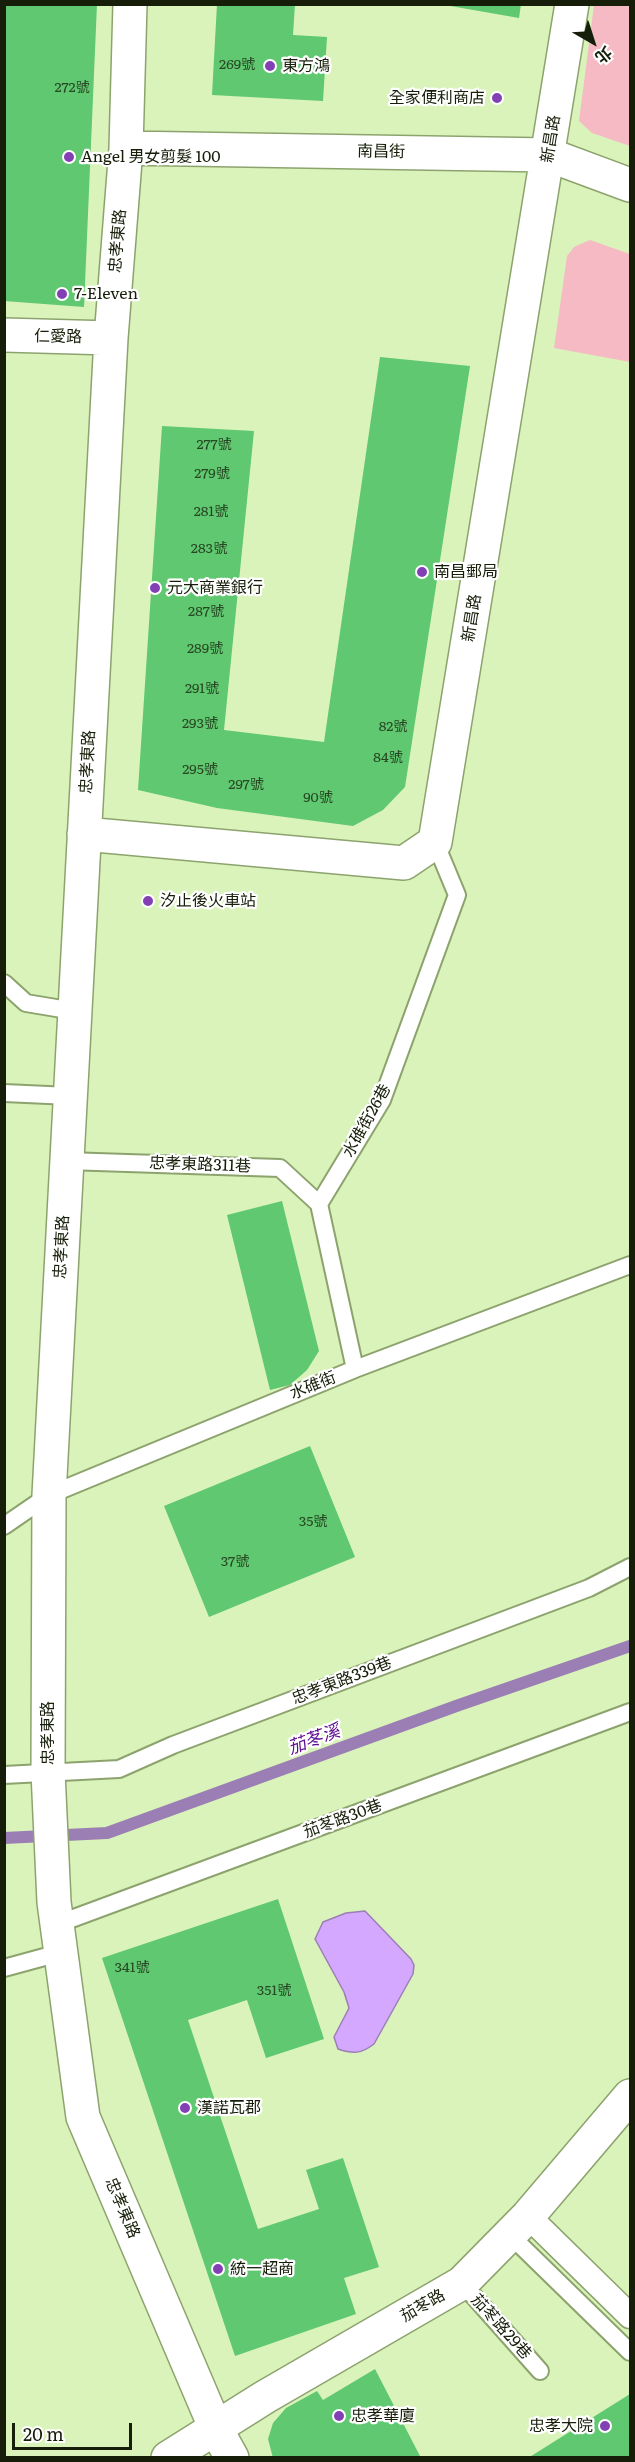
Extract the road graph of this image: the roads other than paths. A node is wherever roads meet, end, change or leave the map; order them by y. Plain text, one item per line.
1 (130, 4) edge
2 (572, 4) edge
3 (126, 148) junction
4 (549, 154) junction
5 (630, 185) edge
6 (4, 335) edge
7 (111, 338) junction
8 (84, 834) junction
9 (435, 842) junction
10 (4, 983) edge
11 (74, 1011) junction
12 (4, 1093) edge
13 (70, 1096) junction
14 (66, 1161) junction
15 (319, 1204) junction
16 (630, 1265) edge
17 (355, 1369) junction
18 (49, 1495) junction
19 (4, 1526) edge
20 (630, 1567) edge
21 (630, 1712) edge
22 (4, 1775) edge
23 (48, 1781) junction
24 (56, 1927) junction
25 (4, 1968) edge
26 (630, 2096) edge
27 (519, 2225) junction
28 (462, 2283) junction
29 (630, 2316) edge
30 (630, 2352) edge
31 (540, 2371) dead end
32 (216, 2428) junction
33 (168, 2457) edge
34 (232, 2457) edge

1 - 3 street, 忠孝東路
2 - 4 street, 新昌路
3 - 4 street, 南昌街
3 - 7 street, 忠孝東路
4 - 5 street, 南昌街
4 - 9 street, 新昌路
6 - 7 street, 仁愛路
7 - 8 street, 忠孝東路
8 - 9 street
8 - 11 street, 忠孝東路
9 - 15 lane, 水碓街26巷
10 - 11 lane
11 - 13 street, 忠孝東路
12 - 13 lane
13 - 14 street, 忠孝東路
14 - 15 lane, 忠孝東路311巷
14 - 18 street, 忠孝東路
15 - 17 lane
16 - 17 lane, 水碓街
17 - 18 lane, 水碓街
18 - 19 lane, 水碓街
18 - 23 street, 忠孝東路
20 - 23 lane, 忠孝東路339巷
21 - 24 lane, 茄苳路30巷
22 - 23 lane, 忠孝東路339巷
23 - 24 street, 忠孝東路
24 - 25 lane, 茄苳路30巷
24 - 32 street, 忠孝東路
26 - 27 street, 茄苳路
27 - 28 street, 茄苳路
27 - 29 street
27 - 30 lane
28 - 31 lane, 茄苳路29巷
28 - 32 street, 茄苳路
32 - 33 street, 茄苳路
32 - 34 street, 忠孝東路

